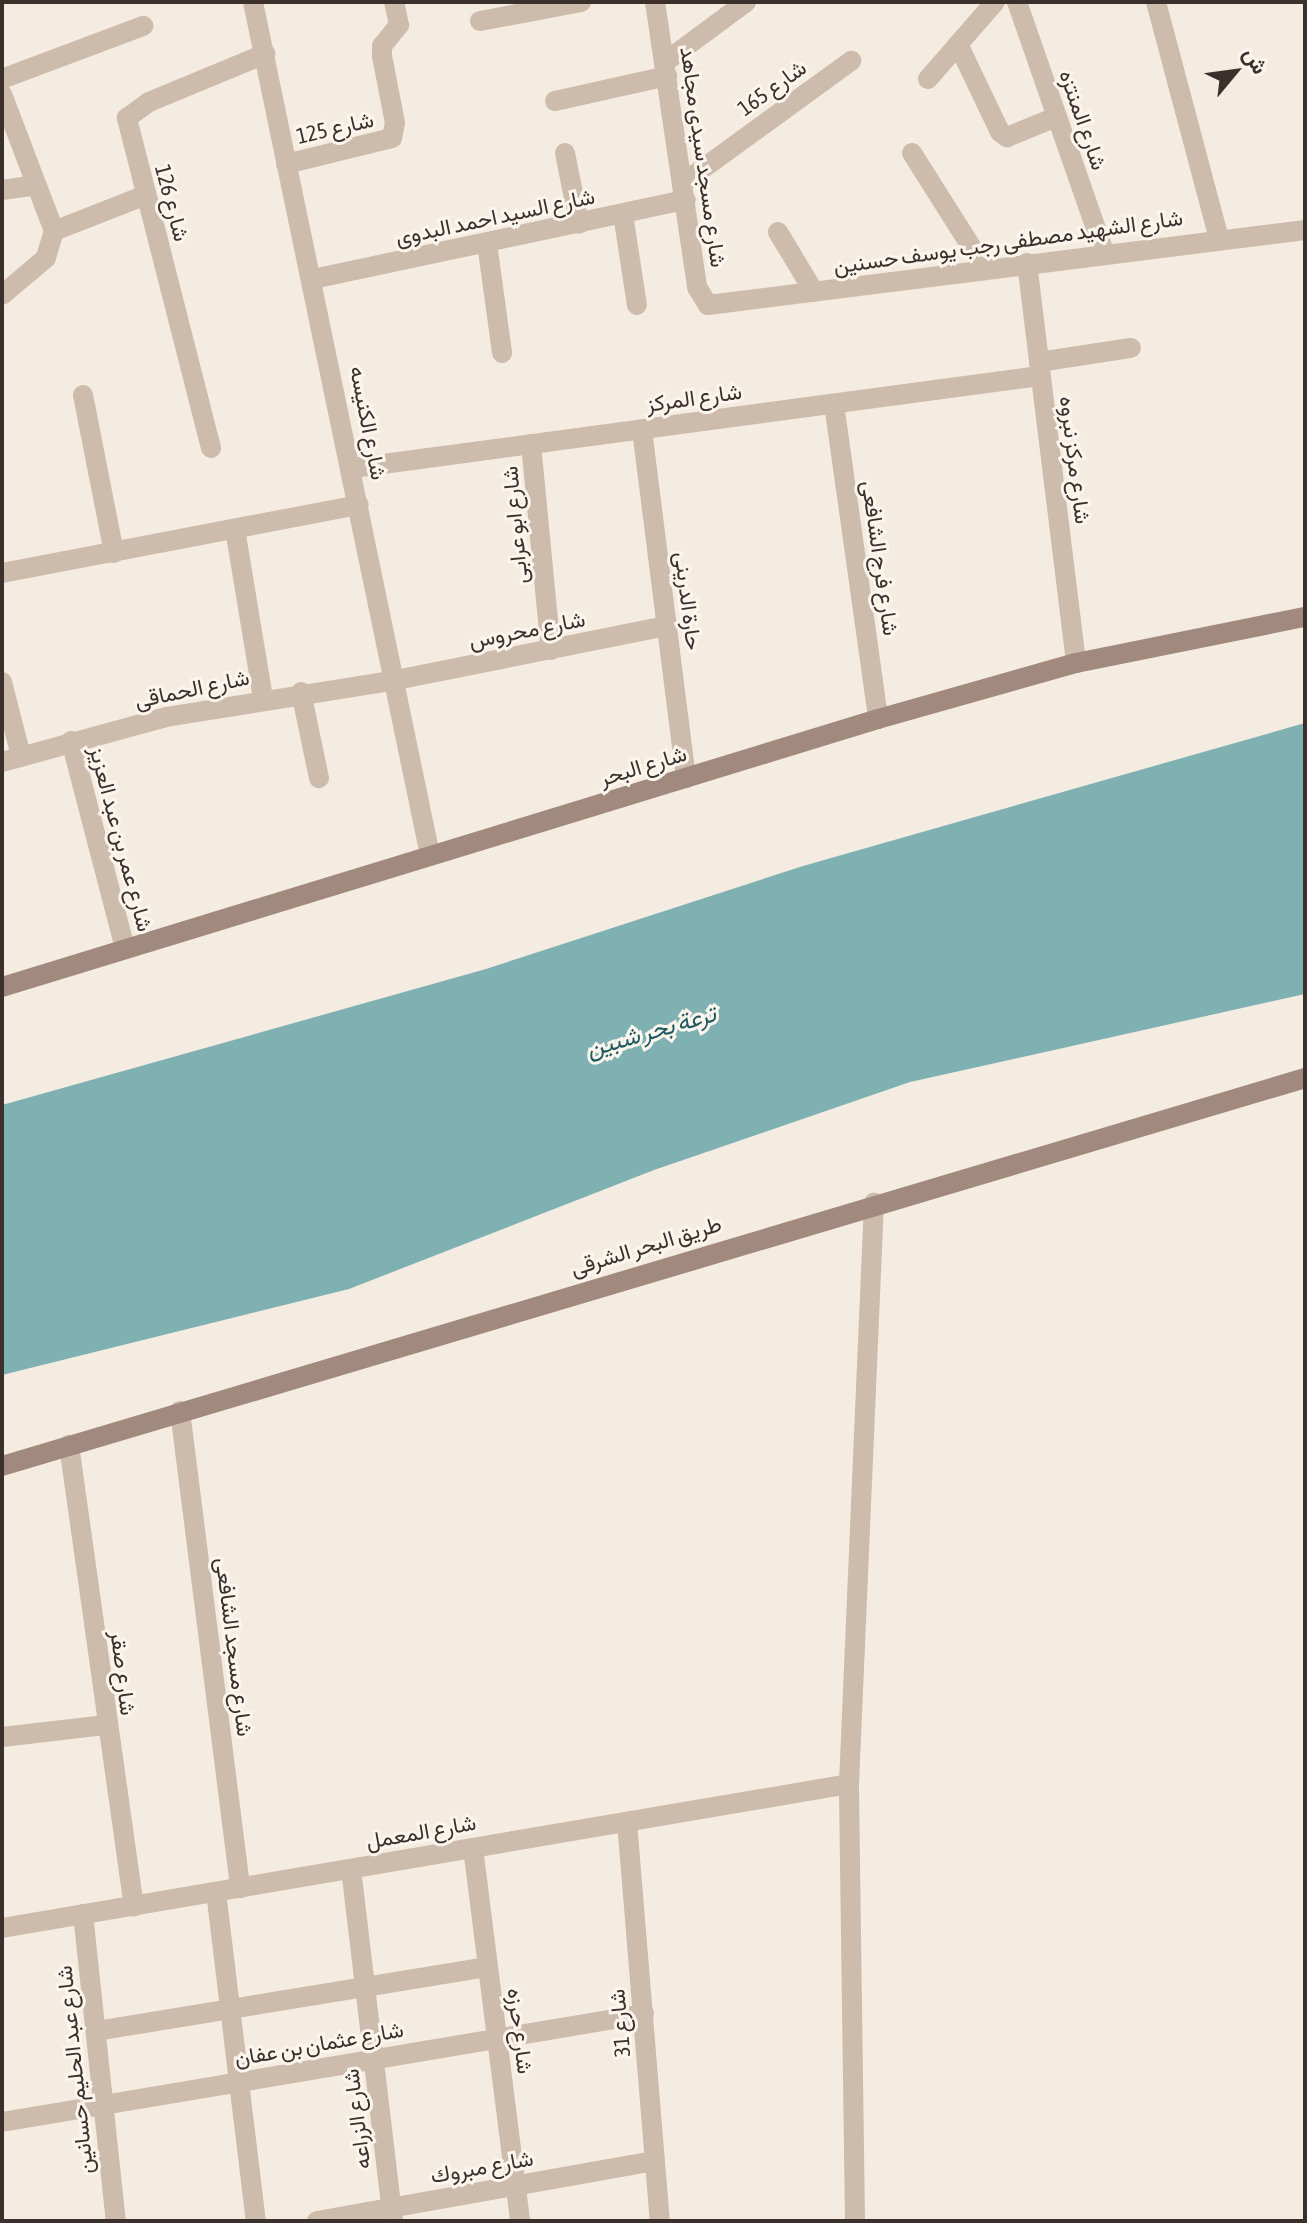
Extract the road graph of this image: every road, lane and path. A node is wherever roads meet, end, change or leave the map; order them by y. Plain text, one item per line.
1 (253, 2) edge
2 (394, 2) edge
3 (581, 2) edge
4 (655, 2) edge
5 (746, 2) edge
6 (995, 2) edge
7 (1017, 2) edge
8 (1156, 2) edge
9 (519, 8) edge
10 (480, 21) dead end
11 (143, 26) dead end
12 (958, 44) junction
13 (265, 54) junction
14 (851, 61) dead end
15 (666, 69) junction
16 (2, 79) edge
17 (928, 79) dead end
18 (2, 94) edge
19 (555, 101) dead end
20 (1056, 117) junction
21 (565, 153) dead end
22 (912, 153) dead end
23 (286, 164) junction
24 (36, 185) junction
25 (2, 190) edge
26 (685, 191) junction
27 (146, 195) junction
28 (623, 214) junction
29 (579, 224) junction
30 (1305, 230) edge
31 (54, 231) junction
32 (778, 232) dead end
33 (1219, 238) junction
34 (487, 243) junction
35 (1105, 254) junction
36 (1027, 263) junction
37 (984, 267) junction
38 (313, 279) junction
39 (814, 292) junction
40 (2, 295) edge
41 (637, 305) dead end
42 (718, 306) joint
43 (1131, 348) dead end
44 (502, 353) dead end
45 (1040, 369) junction
46 (83, 395) dead end
47 (834, 404) junction
48 (642, 430) junction
49 (531, 444) junction
50 (211, 448) dead end
51 (353, 468) junction
52 (359, 505) junction
53 (235, 529) junction
54 (114, 553) junction
55 (2, 573) edge
56 (1305, 617) edge
57 (667, 626) junction
58 (551, 650) junction
59 (1076, 663) junction
60 (396, 680) junction
61 (2, 682) edge
62 (301, 692) junction
63 (263, 698) junction
64 (878, 719) junction
65 (71, 741) junction
66 (12, 759) edge
67 (319, 778) dead end
68 (686, 778) junction
69 (430, 855) junction
70 (125, 949) junction
71 (2, 987) edge
72 (1305, 1078) edge
73 (874, 1203) junction
74 (180, 1411) junction
75 (69, 1445) junction
76 (2, 1466) edge
77 (106, 1725) junction
78 (2, 1737) edge
79 (849, 1784) junction
80 (627, 1822) junction
81 (473, 1848) junction
82 (351, 1869) junction
83 (240, 1888) junction
84 (216, 1892) junction
85 (134, 1906) junction
86 (83, 1914) junction
87 (2, 1928) edge
88 (488, 1967) junction
89 (365, 1987) junction
90 (230, 2009) junction
91 (644, 2014) junction
92 (96, 2031) junction
93 (497, 2038) junction
94 (374, 2059) junction
95 (239, 2082) junction
96 (103, 2105) junction
97 (2, 2122) edge
98 (655, 2161) junction
99 (515, 2185) junction
100 (392, 2214) edge
101 (116, 2221) edge
102 (256, 2221) edge
103 (317, 2221) edge
104 (520, 2221) edge
105 (660, 2221) edge
106 (855, 2221) edge

1 - 13 street, شارع الكنيسه
2 - 23 street, شارع 125
3 - 9 street
4 - 15 street, شارع مسجد سيدى مجاهد
5 - 15 street
6 - 12 street
7 - 20 street, شارع المنتزه
8 - 33 street
9 - 10 street
11 - 16 street
12 - 17 street
12 - 20 street
13 - 23 street, شارع الكنيسه
13 - 27 street, شارع 126
14 - 26 street, شارع 165
15 - 19 street
15 - 26 street, شارع مسجد سيدى مجاهد
18 - 24 street
20 - 35 street, شارع المنتزه
21 - 29 street
22 - 37 street
23 - 38 street, شارع الكنيسه
24 - 25 street
24 - 31 street
26 - 28 street, شارع السيد احمد البدوى
26 - 42 street, شارع مسجد سيدى مجاهد
27 - 31 street
27 - 50 street, شارع 126
28 - 29 street, شارع السيد احمد البدوى
28 - 41 street
29 - 34 street, شارع السيد احمد البدوى
30 - 33 street, شارع الشهيد مصطفى رجب يوسف حسنين
31 - 40 street
32 - 39 street
33 - 35 street, شارع الشهيد مصطفى رجب يوسف حسنين
34 - 38 street, شارع السيد احمد البدوى
34 - 44 street
35 - 36 street, شارع الشهيد مصطفى رجب يوسف حسنين
36 - 37 street, شارع الشهيد مصطفى رجب يوسف حسنين
36 - 45 street, شارع مركز نبروه
37 - 39 street, شارع الشهيد مصطفى رجب يوسف حسنين
38 - 51 street, شارع الكنيسه
39 - 42 street, شارع الشهيد مصطفى رجب يوسف حسنين
43 - 45 street, شارع المركز
45 - 47 street, شارع المركز
45 - 59 street, شارع مركز نبروه
46 - 54 street
47 - 48 street, شارع المركز
47 - 64 street, شارع فرج الشافعى
48 - 49 street, شارع المركز
48 - 57 street, حارة الدرينى
49 - 51 street, شارع المركز
49 - 58 street, شارع ابو عرابى
51 - 52 street, شارع الكنيسه
52 - 53 street
52 - 60 street, شارع الكنيسه
53 - 54 street
53 - 63 street
54 - 55 street
56 - 59 street, شارع البحر
57 - 58 street, شارع محروس
57 - 68 street, حارة الدرينى
58 - 60 street, شارع محروس
59 - 64 street, شارع البحر
60 - 62 street, شارع الحماقى
60 - 69 street, شارع الكنيسه
61 - 66 street
62 - 63 street, شارع الحماقى
62 - 67 street
63 - 65 street, شارع الحماقى
64 - 68 street, شارع البحر
65 - 66 street, شارع الحماقى
65 - 70 street, شارع عمر بن عبد العزيز
68 - 69 street, شارع البحر
69 - 70 street, شارع البحر
70 - 71 street, شارع البحر
72 - 73 street, طريق البحر الشرقى
73 - 74 street, طريق البحر الشرقى
73 - 79 street
74 - 75 street, طريق البحر الشرقى
74 - 83 street, شارع مسجد الشافعى
75 - 76 street, طريق البحر الشرقى
75 - 77 street, شارع صقر
77 - 78 street
77 - 85 street, شارع صقر
79 - 80 street, شارع المعمل
79 - 106 street
80 - 81 street, شارع المعمل
80 - 91 street, شارع 31
81 - 82 street, شارع المعمل
81 - 88 street, شارع حرزه
82 - 83 street, شارع المعمل
82 - 89 street, شارع الزراعه
83 - 84 street, شارع المعمل
84 - 85 street, شارع المعمل
84 - 90 street
85 - 86 street, شارع المعمل
86 - 87 street, شارع المعمل
86 - 92 street, شارع عبد الحليم حسانين
88 - 89 street
88 - 93 street, شارع حرزه
89 - 90 street
89 - 94 street, شارع الزراعه
90 - 92 street
90 - 95 street
91 - 93 street, شارع عثمان بن عفان
91 - 98 street, شارع 31
92 - 96 street, شارع عبد الحليم حسانين
93 - 94 street, شارع عثمان بن عفان
93 - 99 street, شارع حرزه
94 - 95 street, شارع عثمان بن عفان
94 - 100 street, شارع الزراعه
95 - 96 street, شارع عثمان بن عفان
95 - 102 street
96 - 97 street, شارع عثمان بن عفان
96 - 101 street, شارع عبد الحليم حسانين
98 - 99 street, شارع مبروك
98 - 105 street, شارع 31
99 - 100 street, شارع مبروك
99 - 104 street, شارع حرزه
100 - 103 street, شارع مبروك

